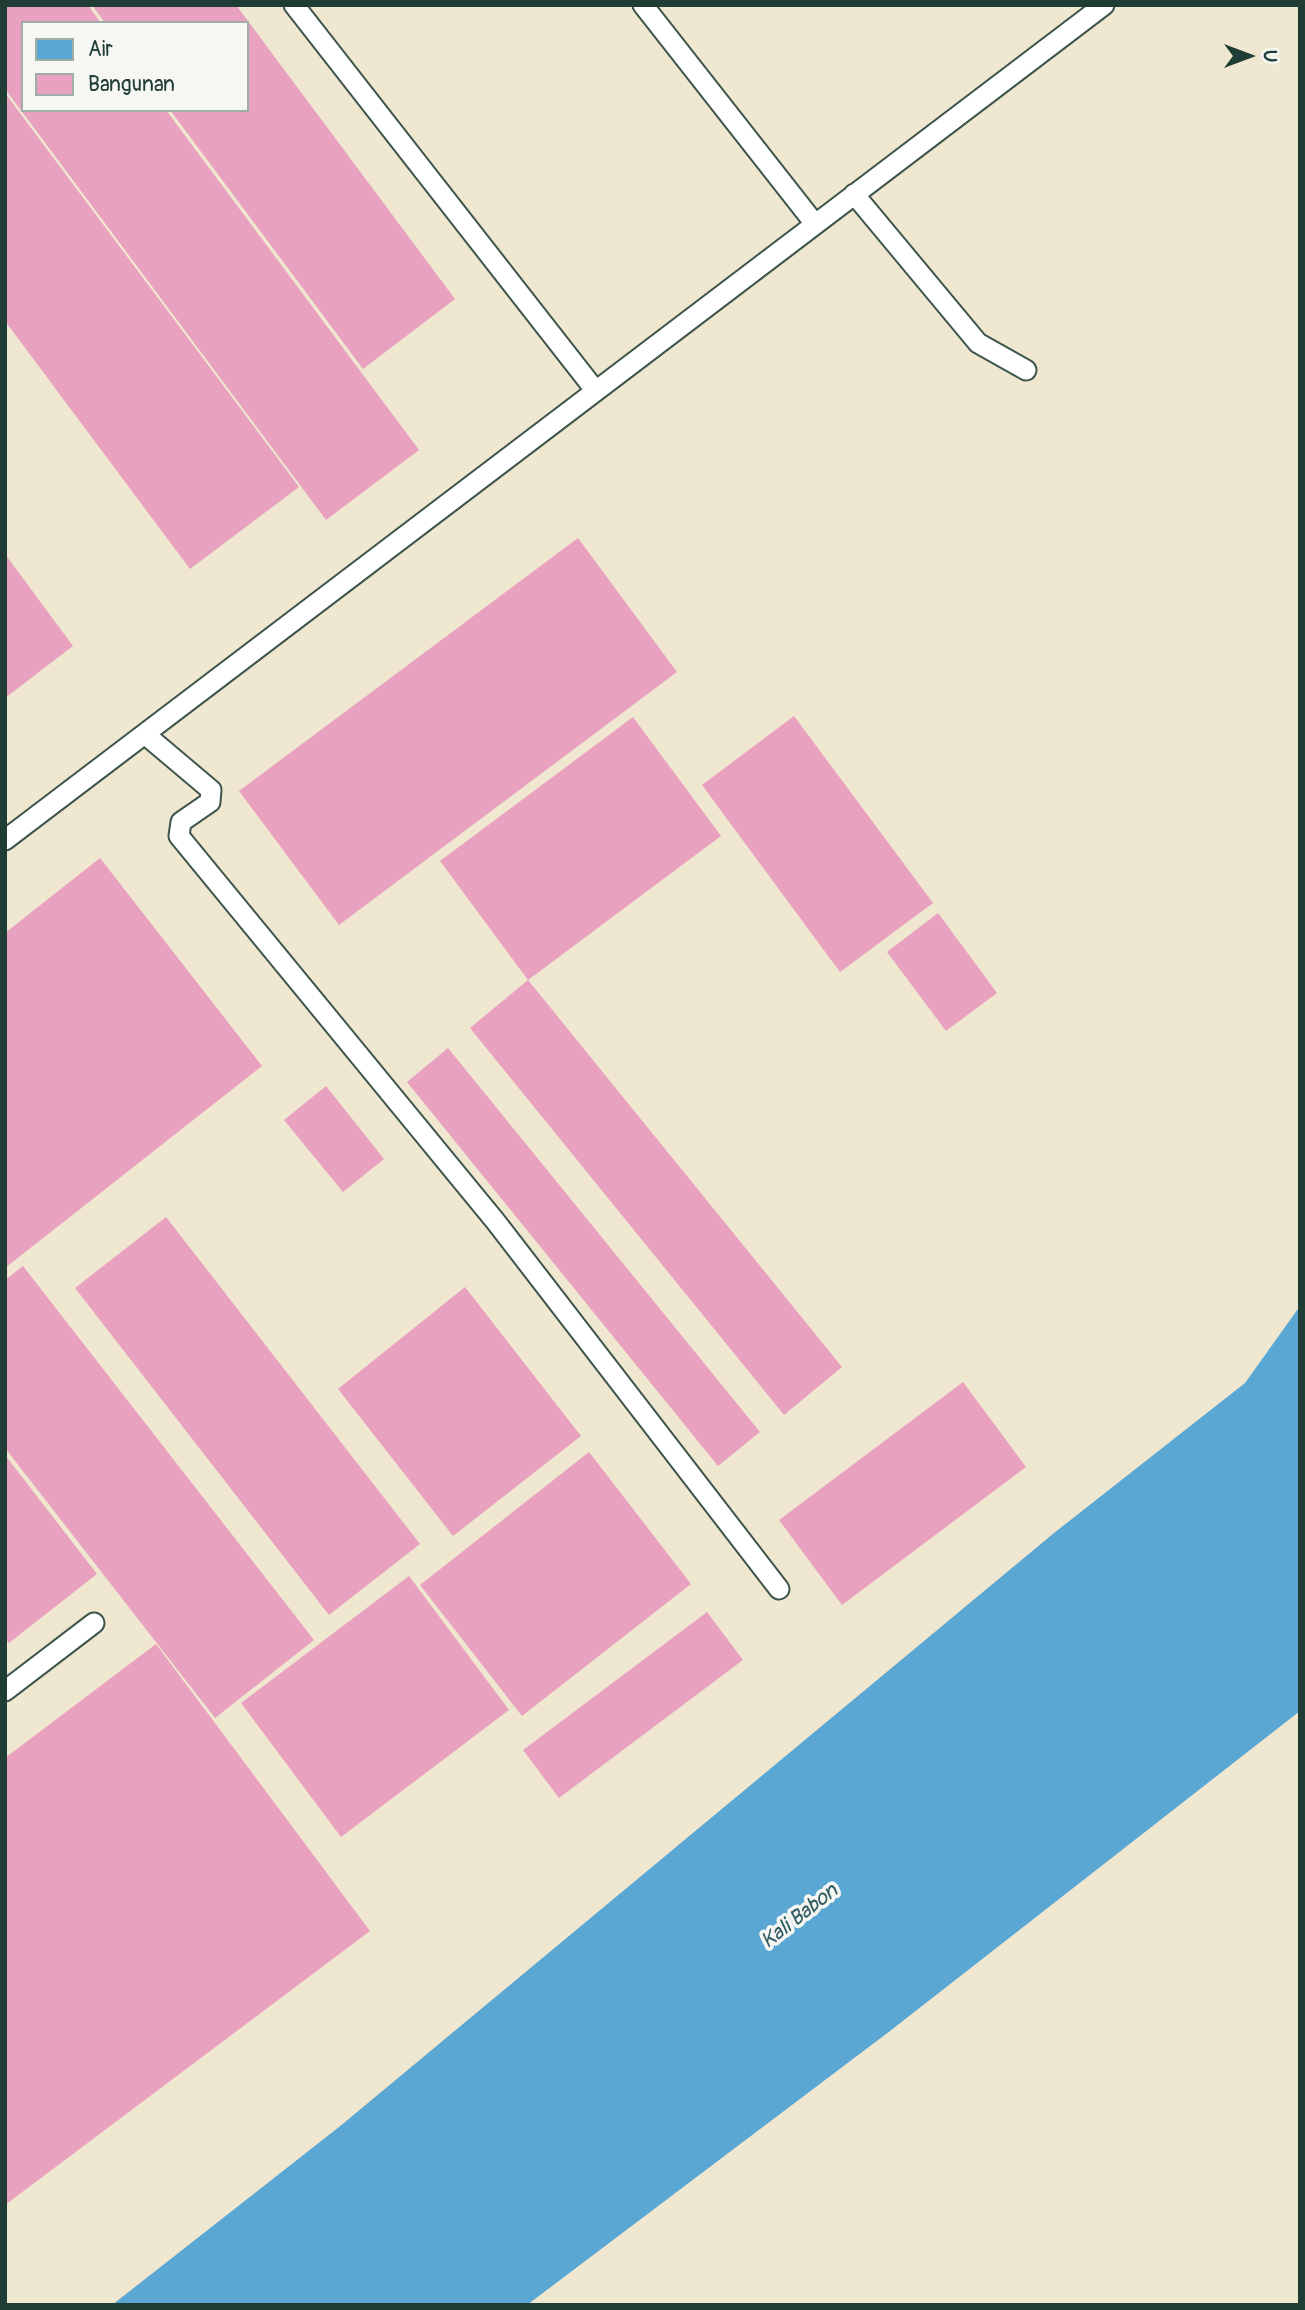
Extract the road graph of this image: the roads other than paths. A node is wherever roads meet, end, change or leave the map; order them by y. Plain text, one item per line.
1 (294, 5) edge
2 (643, 5) edge
3 (1104, 5) edge
4 (854, 194) junction
5 (815, 224) junction
6 (1026, 370) dead end
7 (595, 390) junction
8 (146, 736) junction
9 (5, 840) edge
10 (779, 1589) dead end
11 (94, 1623) dead end
12 (5, 1691) edge

1 - 7 lane
2 - 5 lane
3 - 4 lane
4 - 5 lane
4 - 6 lane
5 - 7 lane
7 - 8 lane
8 - 9 lane
8 - 10 lane
11 - 12 lane

